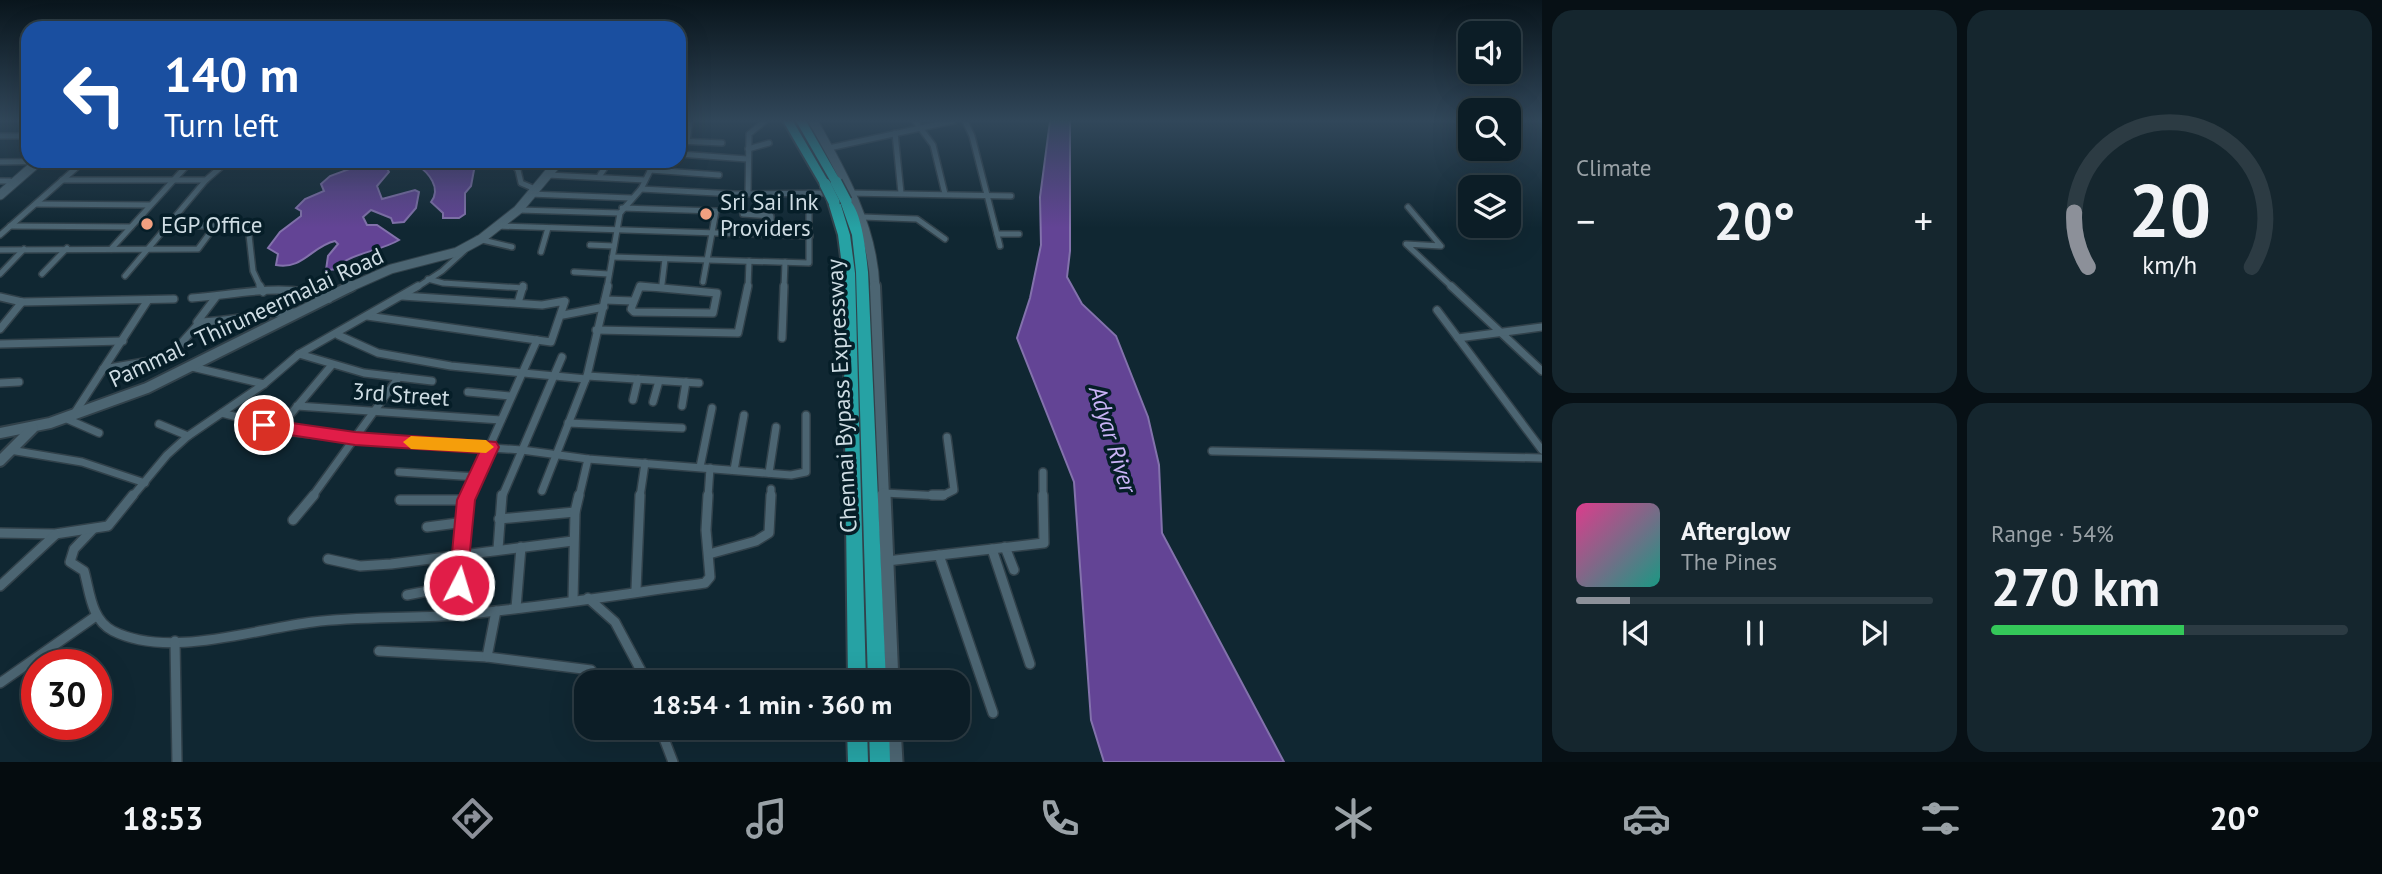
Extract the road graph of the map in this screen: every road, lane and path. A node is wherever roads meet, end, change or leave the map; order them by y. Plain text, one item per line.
1 (714, 157) edge
2 (813, 157) edge
3 (818, 157) edge
4 (832, 157) edge
5 (897, 157) edge
6 (936, 157) edge
7 (977, 157) edge
8 (747, 159) joint
9 (21, 161) edge
10 (0, 162) edge
11 (26, 168) edge
12 (28, 168) edge
13 (76, 168) edge
14 (185, 168) edge
15 (220, 168) edge
16 (516, 168) edge
17 (554, 168) edge
18 (605, 168) edge
19 (651, 168) edge
20 (673, 168) edge
21 (548, 175) junction
22 (600, 175) junction
23 (719, 175) dead end
24 (62, 180) junction
25 (206, 180) junction
26 (645, 180) junction
27 (0, 181) edge
28 (10, 181) junction
29 (172, 182) junction
30 (831, 183) junction
31 (640, 189) junction
32 (0, 190) edge
33 (532, 192) junction
34 (748, 193) junction
35 (809, 193) junction
36 (901, 193) junction
37 (945, 194) junction
38 (0, 195) edge
39 (985, 195) junction
40 (1012, 196) dead end
41 (631, 198) junction
42 (845, 199) junction
43 (36, 204) junction
44 (150, 205) junction
45 (1408, 206) dead end
46 (519, 210) junction
47 (621, 210) junction
48 (743, 214) dead end
49 (862, 217) junction
50 (10, 226) junction
51 (168, 226) junction
52 (215, 226) junction
53 (498, 226) junction
54 (131, 227) junction
55 (548, 228) junction
56 (616, 231) junction
57 (712, 234) junction
58 (997, 234) junction
59 (1019, 234) dead end
60 (0, 235) edge
61 (771, 235) junction
62 (810, 236) junction
63 (478, 239) junction
64 (946, 239) dead end
65 (590, 245) dead end
66 (614, 246) junction
67 (1000, 246) dead end
68 (512, 247) dead end
69 (67, 248) junction
70 (467, 248) junction
71 (25, 249) junction
72 (111, 249) junction
73 (149, 249) junction
74 (0, 250) edge
75 (541, 252) dead end
76 (612, 257) junction
77 (427, 259) junction
78 (665, 259) junction
79 (708, 260) junction
80 (749, 261) junction
81 (785, 262) junction
82 (446, 267) junction
83 (574, 272) dead end
84 (0, 274) edge
85 (42, 274) dead end
86 (609, 274) junction
87 (125, 276) dead end
88 (428, 279) junction
89 (703, 282) dead end
90 (663, 284) dead end
91 (264, 292) junction
92 (402, 296) junction
93 (0, 297) edge
94 (216, 297) junction
95 (192, 298) dead end
96 (174, 299) dead end
97 (329, 299) junction
98 (148, 300) junction
99 (633, 301) junction
100 (22, 302) junction
101 (518, 303) junction
102 (605, 303) junction
103 (1437, 310) dead end
104 (302, 312) junction
105 (563, 315) junction
106 (366, 316) junction
107 (195, 325) junction
108 (0, 329) edge
109 (1540, 329) edge
110 (596, 330) junction
111 (1499, 333) junction
112 (338, 335) junction
113 (782, 338) dead end
114 (1458, 338) junction
115 (537, 340) junction
116 (123, 341) junction
117 (0, 344) edge
118 (299, 354) junction
119 (562, 357) dead end
120 (331, 366) junction
121 (192, 367) junction
122 (103, 369) junction
123 (1542, 371) edge
124 (520, 374) junction
125 (554, 376) junction
126 (399, 377) junction
127 (587, 378) junction
128 (638, 379) junction
129 (659, 380) junction
130 (432, 381) dead end
131 (19, 382) dead end
132 (686, 382) junction
133 (0, 383) edge
134 (699, 383) dead end
135 (264, 384) junction
136 (468, 392) dead end
137 (511, 397) junction
138 (634, 400) dead end
139 (653, 402) dead end
140 (297, 406) junction
141 (682, 406) dead end
142 (712, 408) dead end
143 (374, 412) junction
144 (222, 413) junction
145 (744, 415) dead end
146 (806, 415) dead end
147 (70, 418) junction
148 (501, 421) junction
149 (568, 423) junction
150 (159, 424) dead end
151 (33, 428) junction
152 (279, 428) junction
153 (682, 428) dead end
154 (776, 428) dead end
155 (0, 433) edge
156 (99, 433) dead end
157 (188, 436) junction
158 (947, 437) dead end
159 (355, 439) junction
160 (490, 447) junction
161 (10, 450) junction
162 (522, 450) junction
163 (1542, 450) edge
164 (1212, 451) dead end
165 (556, 454) junction
166 (1542, 458) edge
167 (588, 459) junction
168 (0, 461) edge
169 (645, 463) junction
170 (700, 467) junction
171 (710, 468) junction
172 (734, 470) junction
173 (399, 472) dead end
174 (1042, 472) dead end
175 (769, 473) junction
176 (477, 477) junction
177 (145, 483) junction
178 (771, 489) dead end
179 (542, 491) dead end
180 (884, 493) junction
181 (400, 500) dead end
182 (466, 500) junction
183 (575, 512) junction
184 (499, 519) junction
185 (293, 520) dead end
186 (465, 522) junction
187 (426, 527) dead end
188 (97, 529) junction
189 (0, 533) edge
190 (55, 534) junction
191 (573, 541) junction
192 (521, 547) junction
193 (1005, 547) junction
194 (498, 549) junction
195 (992, 549) junction
196 (462, 553) junction
197 (709, 554) junction
198 (939, 555) junction
199 (328, 559) dead end
200 (886, 561) junction
201 (1014, 570) dead end
202 (459, 585) junction
203 (0, 586) edge
204 (636, 590) junction
205 (407, 595) dead end
206 (588, 598) junction
207 (573, 600) junction
208 (516, 608) junction
209 (496, 611) junction
210 (457, 615) junction
211 (96, 616) junction
212 (175, 642) junction
213 (379, 651) dead end
214 (487, 657) junction
215 (1030, 664) dead end
216 (591, 670) dead end
217 (642, 670) edge
218 (857, 670) edge
219 (877, 670) edge
220 (891, 670) edge
221 (0, 683) edge
222 (993, 713) dead end
223 (665, 740) edge
224 (857, 740) edge
225 (879, 740) edge
226 (895, 740) edge
227 (177, 762) edge
228 (673, 762) edge
229 (858, 762) edge
230 (880, 762) edge
231 (896, 762) edge

1 - 8 street
2 - 30 highway, Chennai Bypass Expressway
3 - 30 highway, Chennai Bypass Expressway
4 - 42 street
5 - 36 street
6 - 37 street
7 - 39 street
8 - 34 street
9 - 10 street
11 - 28 street
12 - 38 street
13 - 24 street
14 - 29 street
15 - 25 street
16 - 33 street
17 - 21 street, Pammal - Thiruneermalai Road
18 - 22 street
19 - 26 street
20 - 23 street
21 - 22 street
21 - 33 street, Pammal - Thiruneermalai Road
22 - 26 street
24 - 29 street
24 - 43 street
25 - 29 street
25 - 51 street
26 - 31 street
27 - 28 street
28 - 32 street
29 - 44 street
30 - 42 highway, Chennai Bypass Expressway, bridge
31 - 34 street
31 - 41 street
33 - 41 street
33 - 46 street, Pammal - Thiruneermalai Road
34 - 35 street
35 - 42 street
35 - 62 street
36 - 37 street
36 - 42 street
37 - 39 street
39 - 40 street
39 - 58 street
41 - 47 street
42 - 49 street
42 - 218 highway, Chennai Bypass Expressway
42 - 219 highway, Chennai Bypass Expressway
43 - 44 street
43 - 50 street
44 - 54 street
45 - 111 street
46 - 47 street
46 - 53 street, Pammal - Thiruneermalai Road
47 - 56 street
47 - 57 street
48 - 61 street
49 - 64 street
49 - 180 street
50 - 54 street
50 - 60 street
51 - 52 street
51 - 73 street
52 - 73 street
52 - 91 street
53 - 55 street
53 - 63 street, Pammal - Thiruneermalai Road
54 - 72 street
55 - 56 street
55 - 75 street
56 - 57 street
56 - 66 street
57 - 61 street
57 - 79 street
58 - 59 street
58 - 67 street
61 - 62 street
62 - 81 street
63 - 68 street
63 - 70 street, Pammal - Thiruneermalai Road
65 - 66 street
66 - 76 street
69 - 71 street
69 - 72 street
69 - 85 street
70 - 77 street, Pammal - Thiruneermalai Road
70 - 82 street
71 - 74 street
71 - 84 street
72 - 73 street
73 - 87 street
76 - 78 street
76 - 86 street
77 - 82 street
77 - 97 street, Pammal - Thiruneermalai Road
78 - 79 street
78 - 90 street
79 - 80 street
79 - 89 street
80 - 81 street
80 - 110 street
81 - 113 street
82 - 88 street
83 - 86 street
86 - 102 street
88 - 92 street
88 - 101 street
91 - 94 street
91 - 97 street
92 - 101 street
92 - 106 street
93 - 100 street
94 - 95 street
94 - 107 street
96 - 98 street
97 - 104 street, Pammal - Thiruneermalai Road
98 - 100 street
98 - 116 street
99 - 99 street
99 - 102 street
100 - 108 street
101 - 105 street
102 - 105 street
102 - 110 street
103 - 114 street
104 - 107 street
104 - 121 street, Pammal - Thiruneermalai Road
105 - 115 street
106 - 112 street
106 - 115 street
107 - 122 street
109 - 111 street
110 - 127 street
111 - 114 street
111 - 123 street
112 - 118 street
112 - 124 street
114 - 163 street
115 - 124 street
116 - 117 street
116 - 122 street
118 - 120 street
118 - 135 street
119 - 125 street
120 - 126 street
120 - 140 street
121 - 135 street
121 - 147 street, Pammal - Thiruneermalai Road
122 - 147 street
124 - 125 street
124 - 137 street
125 - 127 street
125 - 162 street
126 - 130 street
126 - 143 street
127 - 128 street
127 - 149 street
128 - 129 street
128 - 138 street
129 - 132 street
129 - 139 street
131 - 133 street
132 - 134 street
132 - 141 street
135 - 144 street
136 - 137 street
137 - 148 street
140 - 143 street, 3rd Street
140 - 152 street
142 - 170 street
143 - 148 street, 3rd Street
143 - 159 street
144 - 152 street
144 - 157 street
145 - 172 street
146 - 175 street
147 - 151 street, Pammal - Thiruneermalai Road
147 - 156 street
148 - 160 street
149 - 153 street
149 - 165 street
150 - 157 street
151 - 155 street, Pammal - Thiruneermalai Road
151 - 161 street
152 - 159 street
154 - 175 street
157 - 177 street
158 - 180 street
159 - 160 street
159 - 185 street
160 - 162 street
160 - 176 street
161 - 168 street
161 - 177 street
162 - 165 street
162 - 184 street
164 - 166 street
165 - 167 street
165 - 179 street
167 - 169 street
167 - 183 street
169 - 170 street
169 - 204 street
170 - 171 street
171 - 172 street
171 - 197 street
172 - 175 street
173 - 176 street
174 - 193 street
176 - 182 street
177 - 188 street
178 - 197 street
180 - 200 street
181 - 182 street
182 - 186 street
183 - 184 street
183 - 191 street
184 - 194 street
186 - 187 street
186 - 196 street
188 - 190 street
188 - 211 street
189 - 190 street
190 - 203 street
191 - 192 street
191 - 207 street
192 - 194 street
192 - 208 street
193 - 195 street
193 - 201 street
194 - 196 street
195 - 198 street
195 - 215 street
196 - 199 street
196 - 202 street
197 - 204 street
198 - 200 street
198 - 222 street
200 - 220 street
202 - 205 street
202 - 210 street
204 - 206 street
206 - 207 street
206 - 217 street
207 - 208 street
208 - 209 street
209 - 210 street
209 - 214 street
210 - 212 street
211 - 212 street
211 - 221 street
212 - 227 street
213 - 214 street
214 - 216 street
223 - 228 street
224 - 229 highway
225 - 230 highway
226 - 231 street

